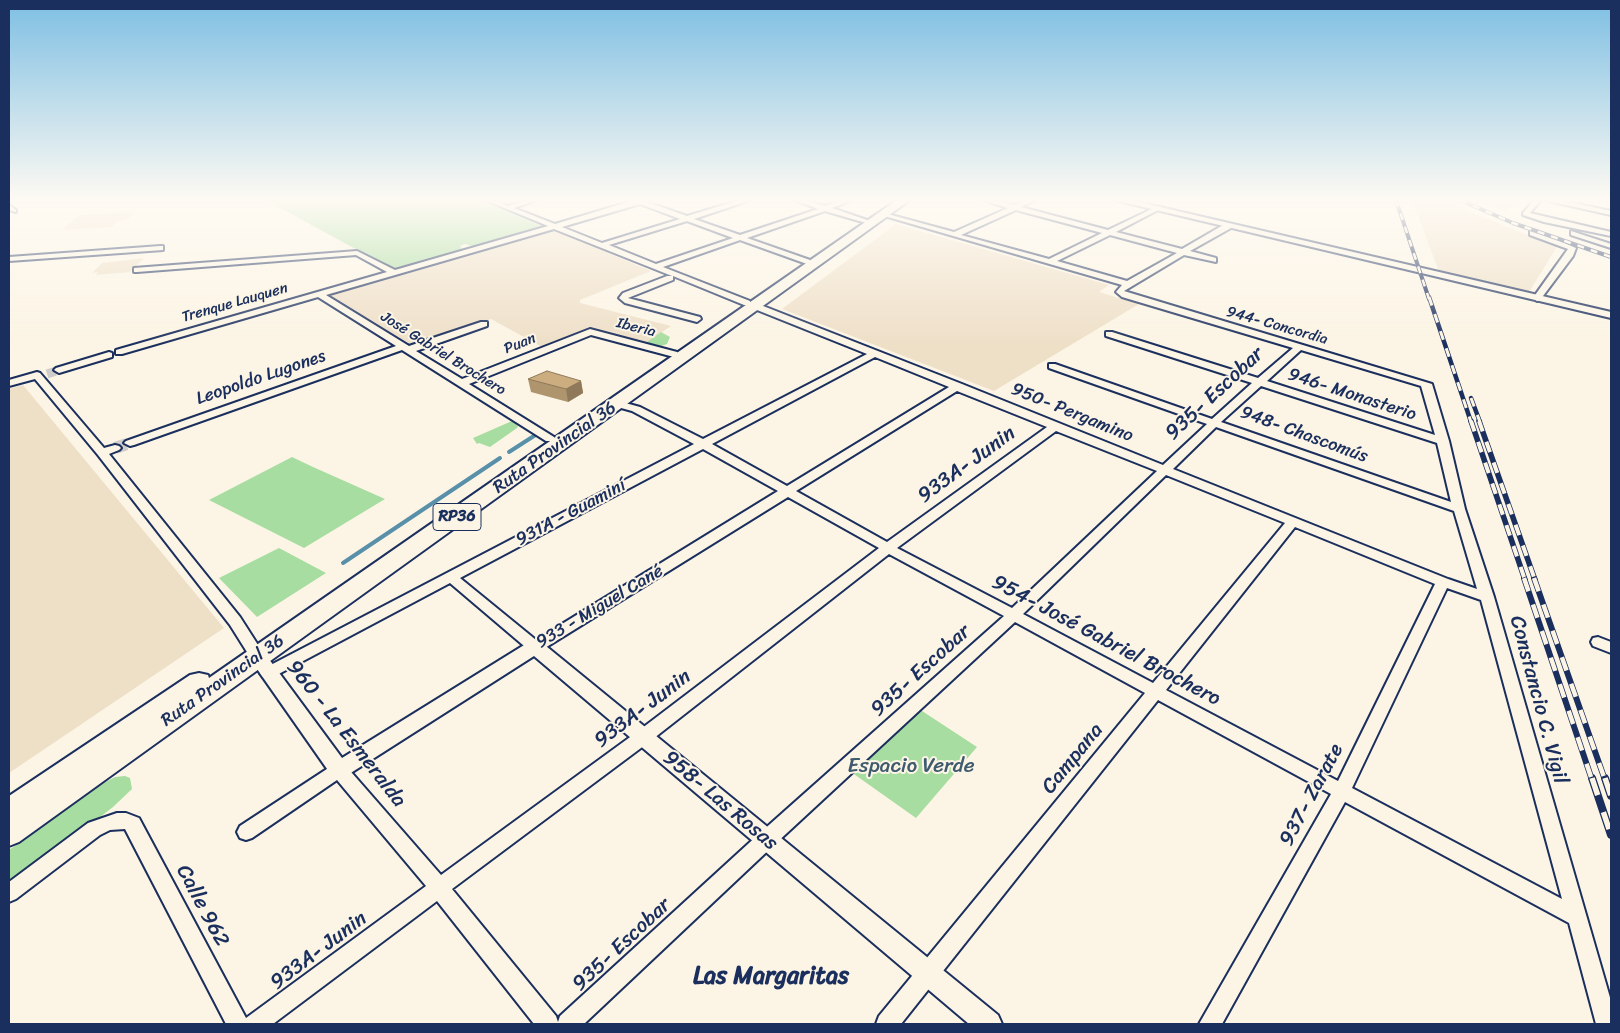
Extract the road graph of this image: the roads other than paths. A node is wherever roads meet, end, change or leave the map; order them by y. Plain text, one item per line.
1 (157, 248) edge
2 (160, 248) edge
3 (479, 248) edge
4 (610, 248) edge
5 (712, 248) edge
6 (767, 248) edge
7 (828, 248) edge
8 (831, 248) edge
9 (1001, 248) edge
10 (1078, 248) edge
11 (1170, 248) edge
12 (1190, 248) edge
13 (1325, 248) edge
14 (1572, 248) edge
15 (1184, 252) junction
16 (9, 259) edge
17 (1213, 260) dead end
18 (807, 262) junction
19 (1050, 262) junction
20 (655, 267) junction
21 (394, 273) junction
22 (670, 278) dead end
23 (1124, 287) junction
24 (319, 294) junction
25 (1537, 298) junction
26 (751, 305) junction
27 (1611, 316) edge
28 (697, 319) dead end
29 (484, 324) dead end
30 (590, 332) joint
31 (1109, 334) dead end
32 (1299, 347) junction
33 (406, 348) junction
34 (119, 352) dead end
35 (674, 354) junction
36 (874, 354) junction
37 (108, 355) dead end
38 (1052, 366) dead end
39 (60, 370) tunnel mouth
40 (1258, 381) junction
41 (9, 383) edge
42 (461, 383) junction
43 (958, 386) junction
44 (1428, 386) joint
45 (618, 404) junction
46 (1215, 422) junction
47 (1056, 426) junction
48 (550, 439) junction
49 (1443, 441) junction
50 (130, 443) tunnel mouth
51 (703, 444) junction
52 (115, 448) tunnel mouth
53 (102, 453) junction
54 (1166, 470) junction
55 (787, 493) junction
56 (1459, 509) junction
57 (1293, 521) junction
58 (888, 548) junction
59 (451, 577) junction
60 (1444, 582) junction
61 (1487, 597) junction
62 (1014, 615) junction
63 (535, 647) junction
64 (259, 658) junction
65 (1157, 692) junction
66 (643, 737) junction
67 (339, 770) junction
68 (1342, 791) junction
69 (9, 811) edge
70 (246, 832) dead end
71 (9, 834) edge
72 (767, 840) junction
73 (439, 888) junction
74 (9, 893) edge
75 (1575, 916) junction
76 (928, 973) junction
77 (238, 1024) edge
78 (255, 1024) edge
79 (548, 1024) edge
80 (568, 1024) edge
81 (887, 1024) edge
82 (989, 1024) edge
83 (1210, 1024) edge
84 (1607, 1024) edge

1 - 16 street
2 - 21 street
3 - 21 street, Trenque Lauquen
4 - 20 street, 950- Pergamino
5 - 20 street
6 - 18 street
7 - 18 main road, Ruta Provincial 36 / RP36
8 - 26 main road, Ruta Provincial 36 / RP36
9 - 19 street, 944- Concordia
10 - 19 street
11 - 15 street
12 - 15 street
13 - 25 street
14 - 25 street
15 - 17 street
15 - 23 street
18 - 26 main road, Ruta Provincial 36 / RP36
19 - 23 street, 944- Concordia
20 - 26 street, 950- Pergamino
21 - 24 street, Trenque Lauquen
22 - 28 street
23 - 32 street, 944- Concordia
24 - 33 street, José Gabriel Brochero
24 - 34 street, Trenque Lauquen
25 - 27 street
26 - 35 main road, Ruta Provincial 36 / RP36
26 - 36 street, 950- Pergamino
26 - 45 main road, Ruta Provincial 36 / RP36
29 - 33 street, Leopoldo Lugones
30 - 35 street, Iberia
30 - 42 street, Puan
31 - 40 street, 946- Monasterio
32 - 40 street, 935- Escobar
32 - 44 street, 944- Concordia
33 - 42 street, José Gabriel Brochero
33 - 50 street, Leopoldo Lugones
35 - 48 main road, Ruta Provincial 36 / RP36
36 - 43 street, 950- Pergamino
36 - 51 street, 931A - Guaminí
37 - 39 street
38 - 46 street, 948- Chascomús
40 - 46 street, 935- Escobar
40 - 49 street, 946- Monasterio
41 - 53 street, 960 - La Esmeralda
42 - 48 street, José Gabriel Brochero
43 - 47 street, 950- Pergamino
43 - 55 street, 933 - Miguel Cané
44 - 49 street, Constancio C. Vigil
45 - 51 street, 954- José Gabriel Brochero
45 - 64 main road, Ruta Provincial 36 / RP36
46 - 54 street, 935- Escobar
46 - 56 street, 948- Chascomús
47 - 54 street, 950- Pergamino
47 - 58 street, 933A- Junin
48 - 64 main road, Ruta Provincial 36 / RP36
49 - 56 street, Constancio C. Vigil
51 - 55 street, 954- José Gabriel Brochero
51 - 59 street, 931A - Guaminí
52 - 53 street
53 - 64 street, 960 - La Esmeralda
54 - 57 street, 950- Pergamino
54 - 62 street, 935- Escobar
55 - 58 street, 954- José Gabriel Brochero
55 - 63 street, 933 - Miguel Cané
56 - 61 street, Constancio C. Vigil
57 - 60 street, 950- Pergamino
57 - 65 street, Campana
58 - 62 street, 954- José Gabriel Brochero
58 - 66 street, 933A- Junin
59 - 63 street, 958- Las Rosas
59 - 64 street, 931A - Guaminí
60 - 61 street, 950- Pergamino
60 - 68 street, 937- Zarate
61 - 75 street, Constancio C. Vigil
62 - 65 street, 954- José Gabriel Brochero
62 - 72 street, 935- Escobar
63 - 66 street, 958- Las Rosas
63 - 67 street, 933 - Miguel Cané
64 - 67 street, 960 - La Esmeralda
64 - 69 main road, Ruta Provincial 36 / RP36
64 - 71 main road, Ruta Provincial 36 / RP36
65 - 68 street, 954- José Gabriel Brochero
65 - 76 street, Campana
66 - 72 street, 958- Las Rosas
66 - 73 street, 933A- Junin
67 - 70 street, 933 - Miguel Cané
67 - 73 street, 960 - La Esmeralda
68 - 75 street, 954- José Gabriel Brochero
68 - 83 street, 937- Zarate
72 - 76 street, 958- Las Rosas
72 - 80 street, 935- Escobar
73 - 78 street, 933A- Junin
73 - 79 street, 960 - La Esmeralda
74 - 77 street, Calle 962
75 - 84 street, Constancio C. Vigil
76 - 81 street, Campana
76 - 82 street, 958- Las Rosas

